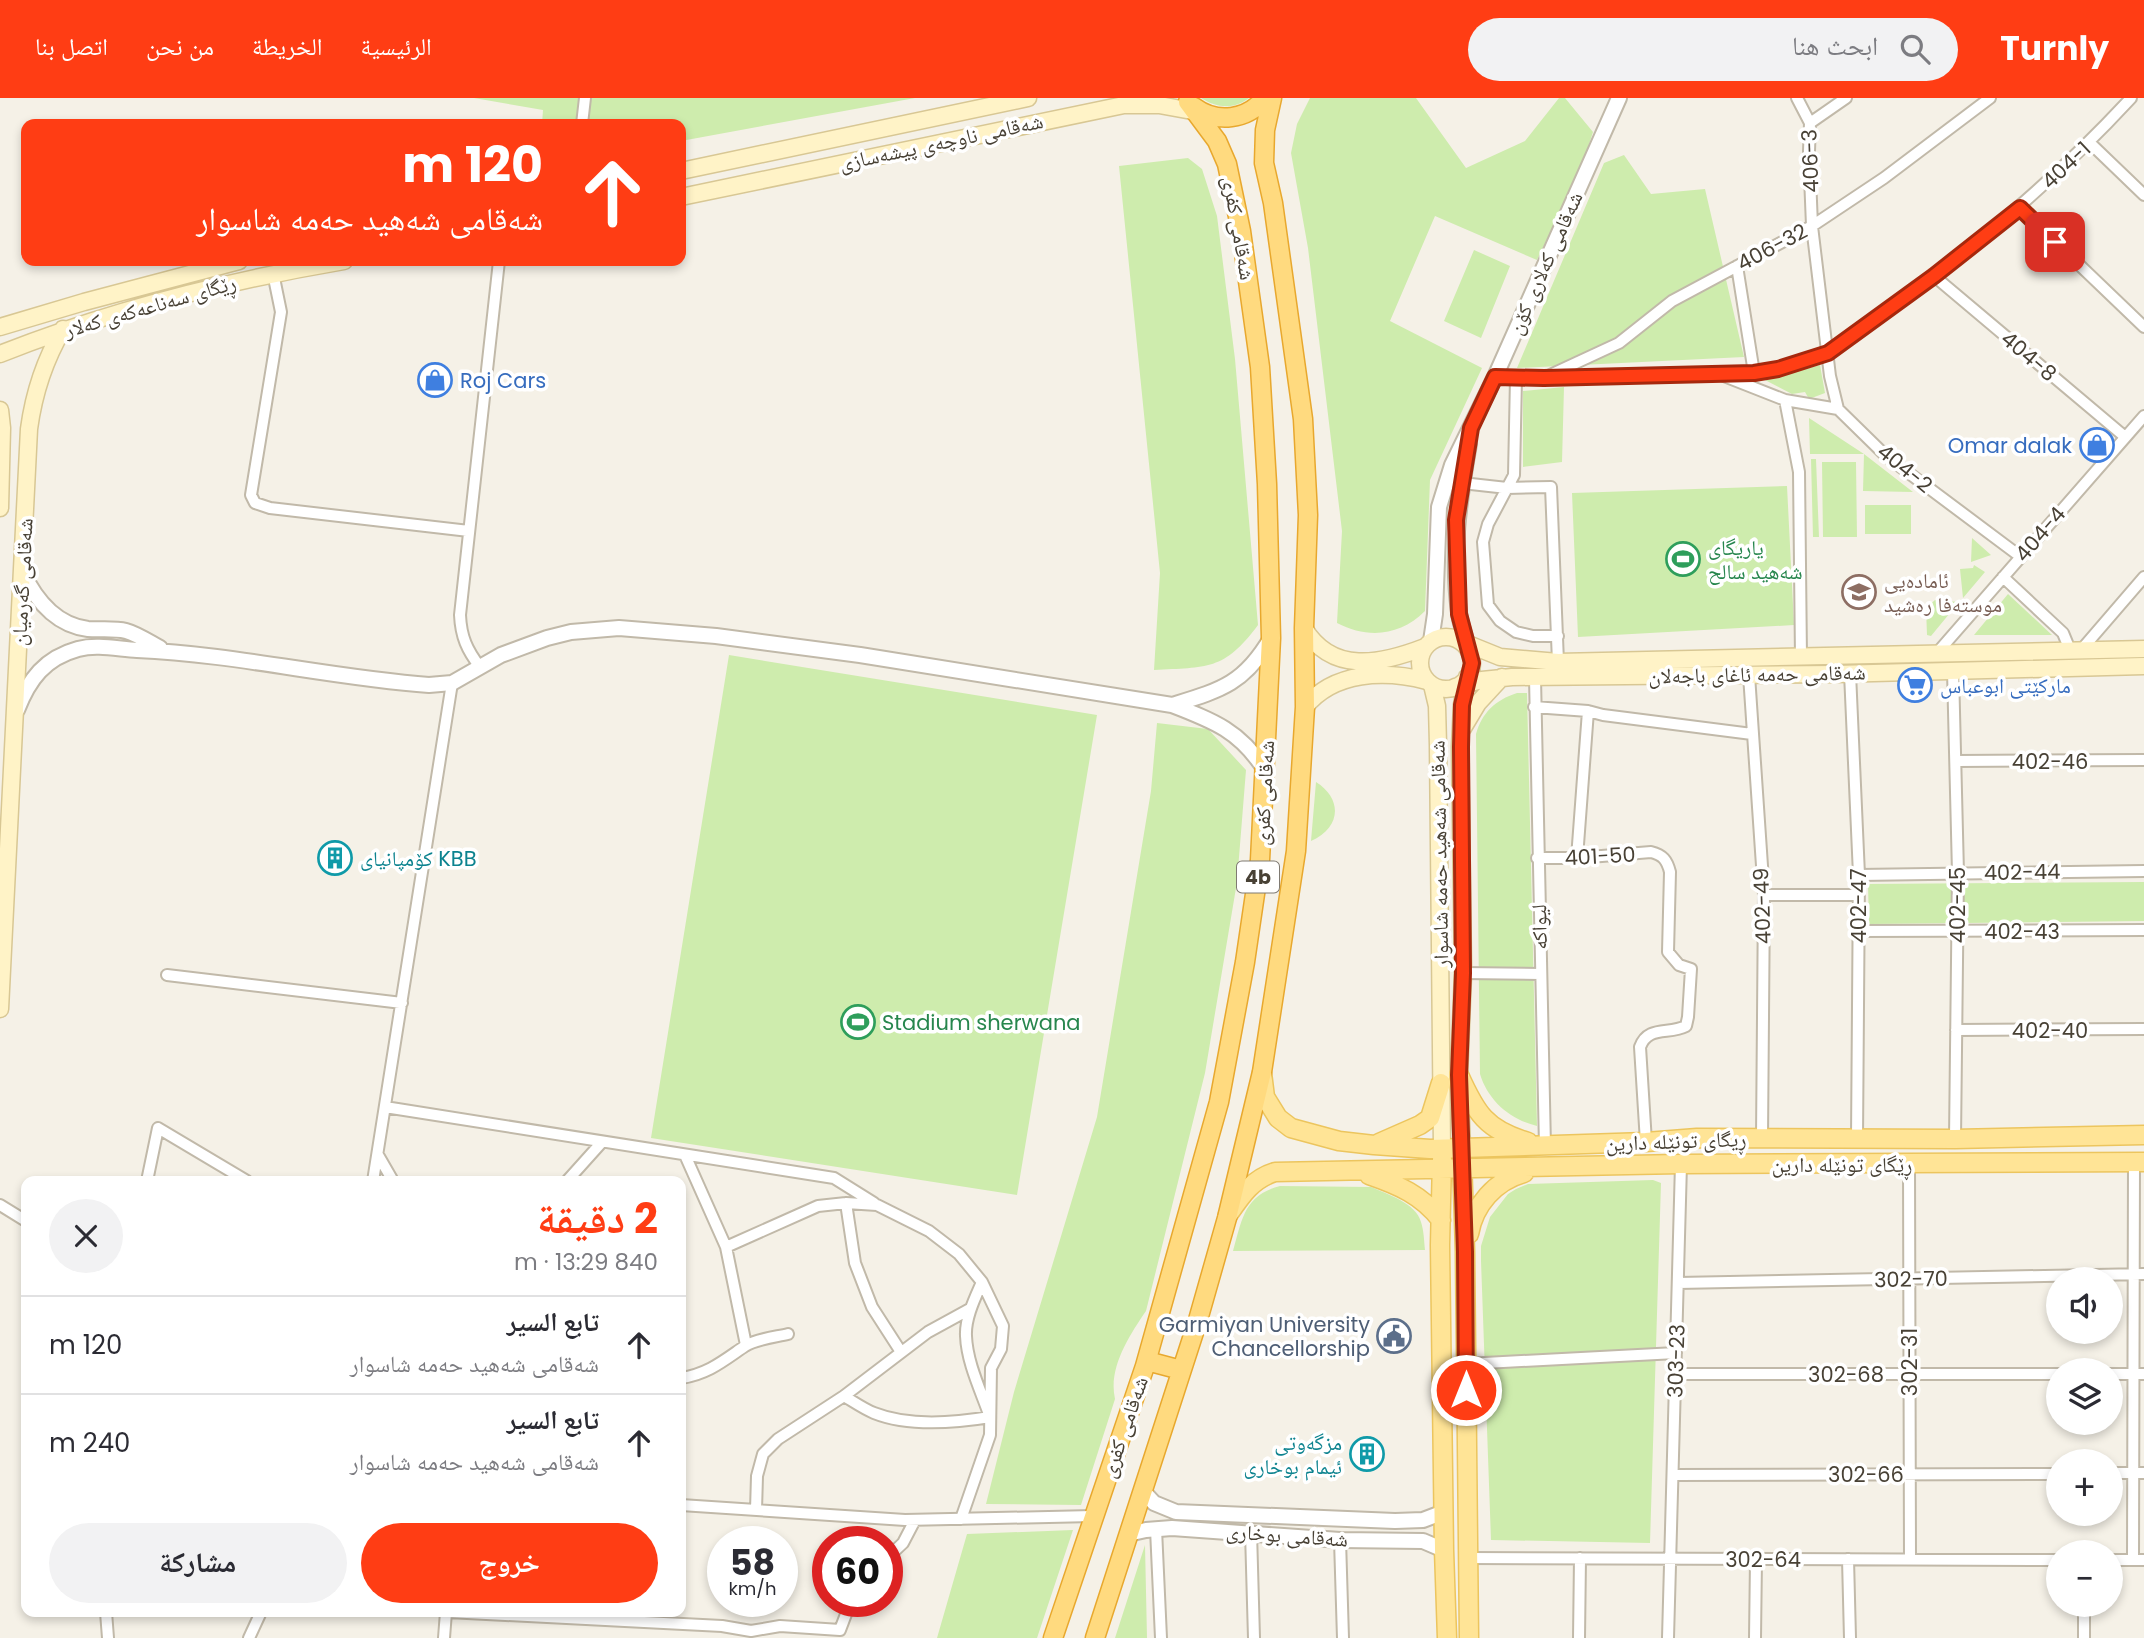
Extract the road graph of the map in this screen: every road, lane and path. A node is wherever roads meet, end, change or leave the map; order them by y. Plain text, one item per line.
1 (585, 98) edge
2 (1028, 98) edge
3 (1619, 98) edge
4 (1797, 98) edge
5 (1846, 98) edge
6 (1990, 98) edge
7 (2131, 98) edge
8 (1267, 100) edge
9 (1193, 106) edge
10 (583, 119) edge
11 (1810, 123) junction
12 (2090, 143) junction
13 (686, 170) edge
14 (2144, 195) edge
15 (686, 196) edge
16 (2020, 208) junction
17 (1812, 226) junction
18 (220, 266) edge
19 (315, 266) edge
20 (498, 266) edge
21 (1737, 266) junction
22 (274, 273) junction
23 (1934, 276) junction
24 (0, 327) edge
25 (2144, 327) edge
26 (63, 329) junction
27 (1828, 353) junction
28 (0, 354) edge
29 (1719, 373) junction
30 (1754, 373) junction
31 (1495, 377) junction
32 (1516, 378) junction
33 (1544, 378) junction
34 (1785, 400) junction
35 (1838, 409) junction
36 (0, 410) edge
37 (2144, 416) edge
38 (1471, 428) junction
39 (2124, 436) junction
40 (1, 466) edge
41 (27, 467) junction
42 (1462, 483) junction
43 (1507, 488) junction
44 (1439, 507) junction
45 (0, 508) edge
46 (1457, 511) junction
47 (469, 531) junction
48 (2021, 557) junction
49 (22, 571) junction
50 (2003, 577) junction
51 (2144, 577) edge
52 (1304, 628) junction
53 (1558, 636) junction
54 (1271, 638) junction
55 (1428, 644) junction
56 (1464, 644) junction
57 (2076, 649) junction
58 (2144, 649) edge
59 (168, 651) junction
60 (1937, 653) junction
61 (1801, 658) junction
62 (1558, 662) junction
63 (2144, 666) edge
64 (480, 667) junction
65 (1688, 668) junction
66 (1953, 671) junction
67 (1850, 673) junction
68 (1749, 675) junction
69 (1502, 677) junction
70 (1535, 678) junction
71 (452, 683) junction
72 (1430, 683) junction
73 (1463, 683) junction
74 (1172, 705) junction
75 (1305, 707) junction
76 (1534, 707) junction
77 (1588, 711) junction
78 (16, 714) junction
79 (1461, 733) junction
80 (1752, 734) junction
81 (2144, 760) edge
82 (1956, 761) junction
83 (1265, 770) junction
84 (1537, 858) junction
85 (1577, 858) junction
86 (2144, 871) edge
87 (1958, 873) junction
88 (1859, 875) junction
89 (3, 881) edge
90 (1763, 895) junction
91 (1857, 895) junction
92 (2144, 930) edge
93 (1957, 931) junction
94 (1858, 932) junction
95 (1463, 973) junction
96 (1540, 974) junction
97 (167, 975) dead end
98 (402, 1003) junction
99 (0, 1009) edge
100 (1956, 1030) junction
101 (2144, 1030) edge
102 (1262, 1072) junction
103 (1459, 1075) junction
104 (1440, 1083) junction
105 (385, 1107) junction
106 (2144, 1135) edge
107 (1762, 1138) junction
108 (1857, 1139) junction
109 (1955, 1139) junction
110 (602, 1142) junction
111 (1646, 1142) junction
112 (1374, 1145) junction
113 (1545, 1147) junction
114 (1442, 1149) junction
115 (1462, 1149) junction
116 (377, 1155) junction
117 (685, 1155) junction
118 (2139, 1162) edge
119 (1681, 1164) junction
120 (1909, 1164) junction
121 (1540, 1168) junction
122 (1442, 1169) junction
123 (1462, 1170) junction
124 (1360, 1171) junction
125 (147, 1176) edge
126 (239, 1176) edge
127 (374, 1176) edge
128 (390, 1176) edge
129 (571, 1176) edge
130 (846, 1203) junction
131 (0, 1205) edge
132 (877, 1205) junction
133 (1227, 1217) junction
134 (21, 1218) edge
135 (1441, 1220) junction
136 (726, 1247) junction
137 (1465, 1252) junction
138 (2139, 1274) edge
139 (1910, 1279) junction
140 (982, 1282) junction
141 (1678, 1283) junction
142 (970, 1309) junction
143 (788, 1334) dead end
144 (746, 1345) junction
145 (901, 1352) junction
146 (1676, 1353) junction
147 (1147, 1361) junction
148 (1466, 1364) junction
149 (1181, 1370) junction
150 (1676, 1374) junction
151 (1909, 1374) junction
152 (2046, 1374) edge
153 (2139, 1374) edge
154 (686, 1377) edge
155 (844, 1396) junction
156 (990, 1417) junction
157 (2138, 1473) edge
158 (1909, 1474) junction
159 (2046, 1474) edge
160 (1673, 1475) junction
161 (1142, 1490) junction
162 (686, 1505) edge
163 (756, 1510) junction
164 (1176, 1512) junction
165 (1444, 1512) junction
166 (1093, 1516) junction
167 (961, 1519) junction
168 (915, 1520) junction
169 (1395, 1521) junction
170 (1156, 1528) junction
171 (1172, 1528) junction
172 (1251, 1532) junction
173 (1128, 1534) junction
174 (1340, 1540) junction
175 (1394, 1541) junction
176 (903, 1543) edge
177 (1444, 1550) junction
178 (1467, 1558) junction
179 (1580, 1558) junction
180 (1670, 1558) junction
181 (1756, 1559) junction
182 (1848, 1559) junction
183 (1910, 1559) junction
184 (2046, 1560) edge
185 (2138, 1560) edge
186 (1467, 1576) junction
187 (1447, 1579) junction
188 (106, 1617) edge
189 (259, 1617) edge
190 (446, 1617) edge
191 (545, 1617) edge
192 (845, 1617) edge
193 (2084, 1617) edge
194 (107, 1638) edge
195 (249, 1638) edge
196 (444, 1638) edge
197 (1053, 1638) edge
198 (1095, 1638) edge
199 (1161, 1638) edge
200 (1254, 1638) edge
201 (1343, 1638) edge
202 (1447, 1638) edge
203 (1469, 1638) edge
204 (1579, 1638) edge
205 (1668, 1638) edge
206 (1755, 1638) edge
207 (1850, 1638) edge
208 (2084, 1638) edge

1 - 10 street
2 - 13 main road, شەقامی ناوچەی پیشەسازی
3 - 31 street, شەقامی کەلاری کۆن
4 - 11 street, 406-3
5 - 11 street
6 - 17 street, 406-32
7 - 12 street, 404-1
8 - 9 highway
8 - 52 highway, شەقامی کفری / 4b
9 - 15 main road, شەقامی ناوچەی پیشەسازی
9 - 54 highway, شەقامی کفری / 4b
11 - 17 street, 406-3
12 - 14 street
12 - 16 street, 404-1
16 - 23 street, 404-1
16 - 25 street
17 - 21 street, 406-32
17 - 27 street, 406-3
18 - 24 main road, ڕێگای سەناعەکەی کەلار
19 - 22 main road, ڕێگای سەناعەکەی کەلار
20 - 47 street
21 - 30 street
21 - 33 street, 406-32
22 - 26 main road, ڕێگای سەناعەکەی کەلار
22 - 47 street
23 - 27 street, 404-1
23 - 39 street, 404-8
26 - 28 main road, ڕێگای سەناعەکەی کەلار
26 - 41 main road, شەقامی گەرمیان
27 - 30 street, 404-1
27 - 35 street
29 - 30 street, 404-1
29 - 33 street, 404-1
29 - 34 street
31 - 32 street, 404-1
31 - 38 street, شەقامی کەلاری کۆن
32 - 33 street, 404-1
32 - 43 street
34 - 35 street
34 - 61 street
35 - 48 street, 404-2
36 - 40 main road, شەقامی گەرمیان
37 - 39 street, 404-4
38 - 42 street
38 - 44 street
39 - 48 street, 404-4
40 - 41 main road
40 - 45 main road, شەقامی گەرمیان
41 - 49 main road, شەقامی گەرمیان
42 - 43 street
42 - 46 street
43 - 53 street
43 - 53 street
44 - 46 street
44 - 55 street
46 - 56 street
47 - 64 street
48 - 50 street, 404-4
49 - 59 street
49 - 78 main road, شەقامی گەرمیان
50 - 57 street
50 - 60 street, 404-4
51 - 57 street
52 - 55 main road
52 - 75 highway, شەقامی کفری / 4b
53 - 62 street
54 - 74 street
54 - 83 highway, شەقامی کفری / 4b
55 - 56 main road
55 - 72 main road
56 - 62 main road, شەقامی حەمە ئاغای باجەلان
56 - 73 main road
57 - 58 main road, شەقامی حەمە ئاغای باجەلان
57 - 60 main road, شەقامی حەمە ئاغای باجەلان
59 - 71 street
59 - 78 street
60 - 61 main road, شەقامی حەمە ئاغای باجەلان
61 - 65 main road, شەقامی حەمە ئاغای باجەلان
62 - 65 main road, شەقامی حەمە ئاغای باجەلان
63 - 66 main road, شەقامی حەمە ئاغای باجەلان
64 - 71 street
64 - 74 street
65 - 68 main road, شەقامی حەمە ئاغای باجەلان
65 - 70 main road, شەقامی حەمە ئاغای باجەلان
66 - 67 main road, شەقامی حەمە ئاغای باجەلان
66 - 82 street, 402-45
67 - 68 main road, شەقامی حەمە ئاغای باجەلان
67 - 88 street, 402-47
68 - 80 street, 402-49
69 - 70 main road, شەقامی حەمە ئاغای باجەلان
69 - 73 main road, شەقامی حەمە ئاغای باجەلان
69 - 79 main road
70 - 76 street, لیواکە
71 - 98 street
72 - 73 main road
72 - 75 main road
72 - 104 main road, شەقامی شەهید حەمە شاسوار
73 - 79 main road, شەقامی شەهید حەمە شاسوار
74 - 83 street
75 - 102 highway, شەقامی کفری / 4b
76 - 77 street
76 - 84 street, لیواکە
77 - 80 street
77 - 85 street
78 - 89 main road, شەقامی گەرمیان
79 - 95 main road, شەقامی شەهید حەمە شاسوار
80 - 90 street, 402-49
81 - 82 street, 402-46
82 - 87 street, 402-45
83 - 147 highway, شەقامی کفری / 4b
84 - 85 street, 401-50
84 - 96 street, لیواکە
85 - 111 street, 401-50
86 - 87 street, 402-44
87 - 88 street, 402-44
87 - 93 street, 402-45
88 - 91 street, 402-47
89 - 99 main road, شەقامی گەرمیان
90 - 91 street
90 - 107 street, 402-49
91 - 94 street, 402-47
92 - 93 street, 402-43
93 - 94 street, 402-43
93 - 100 street, 402-45
94 - 108 street, 402-47
95 - 96 street
95 - 103 main road, شەقامی شەهید حەمە شاسوار
96 - 113 street, لیواکە
97 - 98 street
98 - 105 street
100 - 101 street, 402-40
100 - 109 street, 402-45
102 - 112 main road, ڕیگای تونێلە دارین
102 - 133 highway, شەقامی کفری / 4b
103 - 113 main road
103 - 115 main road, شەقامی شەهید حەمە شاسوار
104 - 112 main road
104 - 114 main road, شەقامی شەهید حەمە شاسوار
105 - 110 street
105 - 116 street
106 - 109 main road, ڕیگای تونێلە دارین
107 - 108 main road, ڕیگای تونێلە دارین
107 - 111 main road, ڕیگای تونێلە دارین
108 - 109 main road, ڕیگای تونێلە دارین
110 - 117 street
110 - 129 street
111 - 113 main road, ڕیگای تونێلە دارین
112 - 114 main road, ڕیگای تونێلە دارین
113 - 115 main road, ڕیگای تونێلە دارین
114 - 115 main road, ڕیگای تونێلە دارین
114 - 122 main road
115 - 123 main road
116 - 127 street
116 - 128 street
117 - 132 street
117 - 136 street
118 - 120 main road, ڕێگای تونێلە دارین
118 - 138 street
119 - 120 main road, ڕێگای تونێلە دارین
119 - 121 main road, ڕێگای تونێلە دارین
119 - 141 street, 303-23
120 - 139 street, 302-31
121 - 123 main road, ڕێگای تونێلە دارین
121 - 137 main road
122 - 123 main road, ڕێگای تونێلە دارین
122 - 124 main road, ڕێگای تونێلە دارین
122 - 135 main road
123 - 137 main road
124 - 133 main road, ڕێگای تونێلە دارین
124 - 135 main road
125 - 126 street
130 - 132 street
130 - 136 street
130 - 145 street
131 - 134 street
132 - 140 street
133 - 149 highway, شەقامی کفری / 4b
135 - 165 main road
136 - 144 street
137 - 148 main road
138 - 139 street, 302-70
138 - 153 street
139 - 141 street, 302-70
139 - 151 street, 302-31
140 - 142 street
140 - 156 street
141 - 146 street, 303-23
142 - 145 street
142 - 156 street
143 - 144 street
144 - 154 street
145 - 155 street
146 - 148 street
146 - 150 street, 303-23
147 - 149 highway
147 - 166 highway, شەقامی کفری / 4b
148 - 178 main road
149 - 161 highway, شەقامی کفری / 4b
150 - 151 street, 302-68
150 - 160 street, 303-23
151 - 152 street, 302-68
151 - 158 street, 302-31
153 - 157 street
155 - 156 street
155 - 163 street
156 - 167 street
157 - 185 street
158 - 159 street, 302-66
158 - 160 street, 302-66
158 - 183 street, 302-31
160 - 180 street, 303-23
161 - 164 street, شەقامی بوخاری
161 - 173 highway, شەقامی کفری / 4b
162 - 163 street
163 - 168 street
164 - 169 street, شەقامی بوخاری
164 - 171 street
165 - 169 street, شەقامی بوخاری
165 - 177 main road
166 - 167 street
166 - 197 highway, شەقامی کفری / 4b
167 - 168 street
168 - 176 street
169 - 175 street
170 - 171 street, شەقامی بوخاری
170 - 173 street, شەقامی بوخاری
170 - 199 street
171 - 172 street, شەقامی بوخاری
172 - 174 street, شەقامی بوخاری
172 - 200 street
173 - 198 highway, شەقامی کفری / 4b
174 - 175 street, شەقامی بوخاری
174 - 201 street
175 - 177 street, شەقامی بوخاری
177 - 187 main road
178 - 179 street, 302-64
178 - 186 main road
179 - 180 street, 302-64
179 - 204 street
180 - 181 street, 302-64
180 - 205 street, 303-23
181 - 182 street, 302-64
181 - 206 street
182 - 183 street, 302-64
182 - 207 street
183 - 184 street, 302-64
186 - 187 main road
186 - 203 main road
187 - 202 main road
188 - 194 street
189 - 195 street
190 - 196 street
191 - 192 street
193 - 208 street

